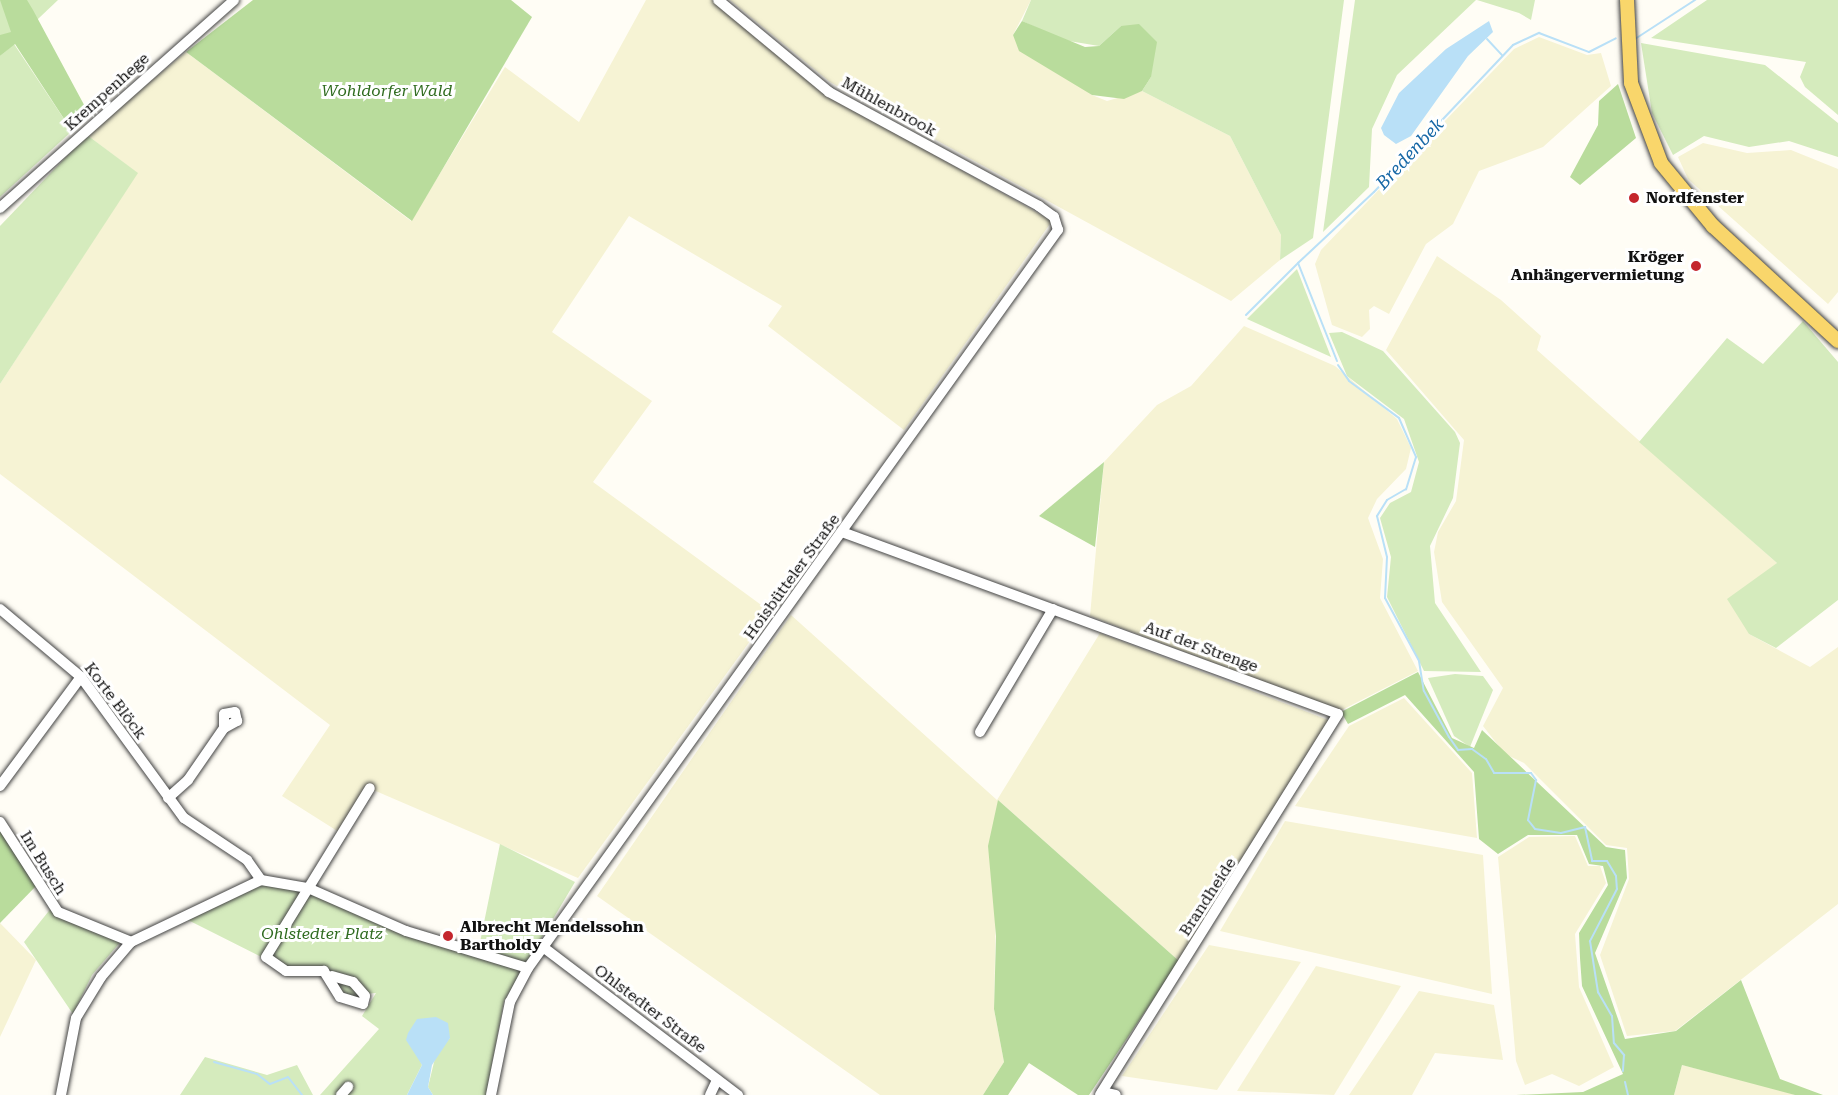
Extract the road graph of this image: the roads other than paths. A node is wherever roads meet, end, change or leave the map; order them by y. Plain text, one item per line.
1 (234, 0) edge
2 (718, 0) edge
3 (1627, 0) edge
4 (0, 208) edge
5 (1057, 221) joint
6 (1838, 340) edge
7 (842, 532) junction
8 (0, 609) edge
9 (1053, 609) junction
10 (81, 677) junction
11 (1338, 714) joint
12 (224, 728) dead end
13 (980, 732) dead end
14 (0, 786) edge
15 (370, 788) dead end
16 (168, 798) junction
17 (0, 822) edge
18 (261, 880) junction
19 (308, 888) junction
20 (131, 942) junction
21 (543, 948) junction
22 (528, 968) junction
23 (332, 976) dead end
24 (717, 1080) junction
25 (1101, 1093) edge
26 (61, 1095) edge
27 (491, 1095) edge
28 (710, 1095) edge
29 (738, 1095) edge
30 (1116, 1095) edge

1 - 4 street, Krempenhege
2 - 5 street, Mühlenbrook
3 - 6 main road
5 - 7 street, Hoisbütteler Straße
7 - 9 street, Auf der Strenge
7 - 21 street, Hoisbütteler Straße
8 - 10 street, Korte Blöck
9 - 11 street, Auf der Strenge
9 - 13 street
10 - 14 street
10 - 16 street, Korte Blöck
11 - 25 street, Brandheide
12 - 16 street
15 - 19 street
16 - 18 street, Korte Blöck
17 - 20 street, Im Busch
18 - 19 street
18 - 20 street
19 - 22 street
19 - 23 street
20 - 26 street
21 - 22 street
21 - 24 street, Ohlstedter Straße
22 - 27 street
24 - 28 street
24 - 29 street, Ohlstedter Straße
25 - 30 street

